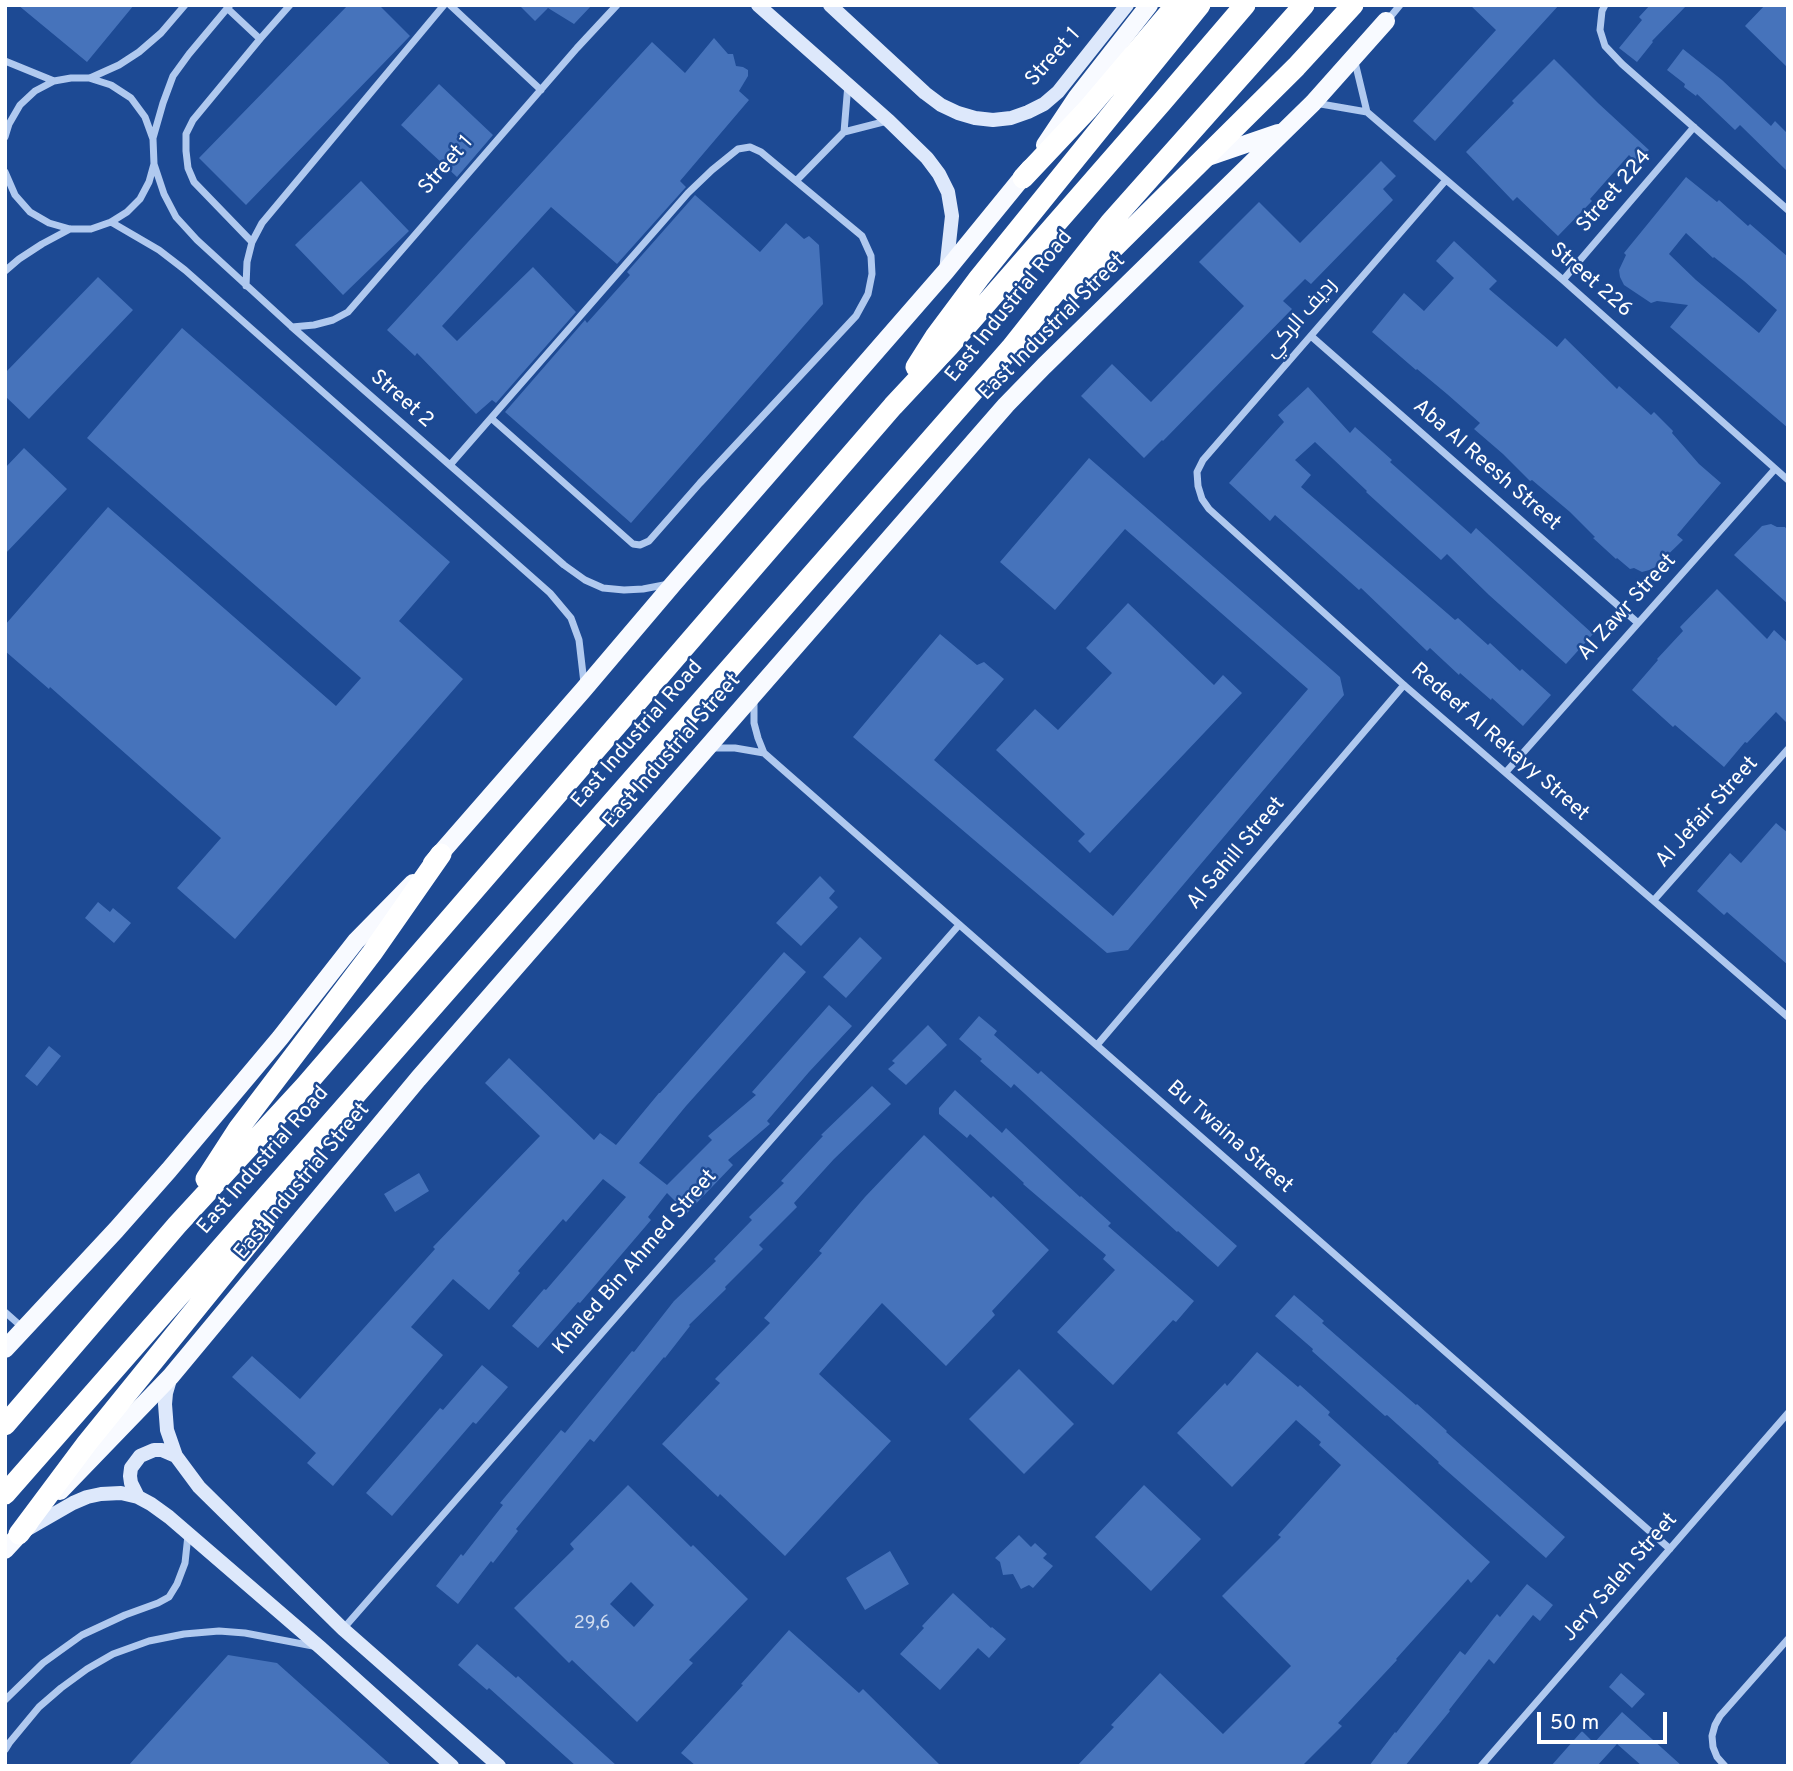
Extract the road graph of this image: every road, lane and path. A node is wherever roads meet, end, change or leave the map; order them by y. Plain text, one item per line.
1 (185, 5) edge
2 (290, 5) edge
3 (444, 5) edge
4 (450, 5) edge
5 (617, 5) edge
6 (758, 5) edge
7 (830, 5) edge
8 (1127, 5) edge
9 (1149, 5) edge
10 (1176, 5) edge
11 (1200, 5) edge
12 (1245, 5) edge
13 (1304, 5) edge
14 (1353, 5) edge
15 (1401, 5) edge
16 (1605, 5) edge
17 (229, 7) edge
18 (1386, 21) joint
19 (260, 39) junction
20 (1354, 57) junction
21 (5, 61) edge
22 (89, 78) junction
23 (54, 82) junction
24 (848, 84) junction
25 (541, 90) junction
26 (1312, 103) junction
27 (1367, 112) junction
28 (888, 121) junction
29 (1694, 127) junction
30 (1284, 131) junction
31 (844, 132) junction
32 (5, 137) edge
33 (153, 139) junction
34 (1205, 158) junction
35 (154, 164) junction
36 (5, 174) edge
37 (1023, 178) junction
38 (1446, 180) junction
39 (796, 181) junction
40 (1788, 210) edge
41 (111, 222) junction
42 (70, 229) junction
43 (252, 242) junction
44 (5, 271) edge
45 (946, 271) junction
46 (1563, 280) junction
47 (246, 286) junction
48 (292, 327) junction
49 (1311, 336) junction
50 (1011, 348) junction
51 (893, 405) junction
52 (491, 418) junction
53 (450, 465) junction
54 (1775, 469) junction
55 (1788, 480) edge
56 (674, 583) junction
57 (1639, 622) junction
58 (1404, 685) junction
59 (584, 689) junction
60 (755, 691) junction
61 (707, 748) junction
62 (764, 752) junction
63 (1787, 752) edge
64 (1506, 772) junction
65 (442, 854) junction
66 (1654, 900) junction
67 (959, 925) junction
68 (1788, 1017) edge
69 (1097, 1045) junction
70 (341, 1110) junction
71 (177, 1225) junction
72 (5, 1312) edge
73 (23, 1329) junction
74 (5, 1349) edge
75 (171, 1376) junction
76 (1788, 1413) edge
77 (5, 1425) edge
78 (176, 1457) junction
79 (5, 1494) edge
80 (138, 1497) junction
81 (19, 1534) junction
82 (188, 1534) junction
83 (1670, 1549) junction
84 (5, 1550) edge
85 (343, 1629) junction
86 (1788, 1639) edge
87 (321, 1648) junction
88 (5, 1700) edge
89 (5, 1750) edge
90 (452, 1766) edge
91 (499, 1766) edge
92 (1481, 1766) edge
93 (1725, 1766) edge

1 - 22 street
2 - 19 street
3 - 43 street
4 - 25 street
5 - 25 street, Street 1
6 - 24 main road
7 - 8 main road, Street 1
9 - 37 main road
10 - 37 highway
11 - 51 highway
12 - 51 highway, East Industrial Road
13 - 50 highway, East Industrial Road
14 - 34 highway
15 - 18 street, East Industrial Street
16 - 29 street
17 - 19 street
17 - 33 street
18 - 20 main road, East Industrial Street
19 - 43 street
20 - 26 main road, East Industrial Street
20 - 27 street
21 - 23 street
22 - 23 street
22 - 33 street
23 - 32 street
24 - 28 main road
24 - 31 street
25 - 48 street, Street 1
26 - 27 street
26 - 30 main road, East Industrial Street
27 - 38 street, Street 226
28 - 31 street
28 - 45 main road
29 - 40 street
29 - 46 street, Street 224
30 - 34 main road
30 - 60 main road, East Industrial Street
31 - 39 street
33 - 35 street
34 - 50 highway
35 - 41 street
35 - 47 street, Street 2
36 - 42 street
37 - 45 main road
38 - 46 street, Street 226
38 - 49 street, رديف الركي
39 - 52 street
39 - 52 street
41 - 42 street
41 - 59 street
42 - 44 street
43 - 47 street
45 - 56 main road
46 - 54 street, Street 226
47 - 48 street, Street 2
48 - 53 street, Street 2
49 - 57 street, Aba Al Reesh Street
49 - 58 street, رديف الركي
50 - 70 highway, East Industrial Road
51 - 71 highway, East Industrial Road
52 - 53 street
53 - 56 street, Street 2
54 - 55 street, Street 226
54 - 57 street, Al Zawr Street
56 - 59 main road
57 - 64 street, Al Zawr Street
58 - 64 street, Redeef Al Rekayy Street
58 - 69 street, Al Sahill Street
59 - 65 main road
60 - 61 main road, East Industrial Street
60 - 62 street
61 - 62 street
61 - 75 main road, East Industrial Street
62 - 67 street, Bu Twaina Street
63 - 66 street, Al Jefair Street
64 - 66 street, Redeef Al Rekayy Street
65 - 71 highway
65 - 73 main road
66 - 68 street, Redeef Al Rekayy Street
67 - 69 street, Bu Twaina Street
67 - 85 street, Khaled Bin Ahmed Street
69 - 83 street, Bu Twaina Street
70 - 79 highway, East Industrial Road
70 - 81 highway
71 - 77 highway, East Industrial Road
72 - 73 street
73 - 74 main road
75 - 78 main road
75 - 81 main road, East Industrial Street
76 - 83 street, Jery Saleh Street
78 - 80 main road
78 - 85 main road
80 - 81 main road
80 - 82 main road
81 - 84 main road, East Industrial Street
82 - 87 main road
82 - 88 street
83 - 92 street, Jery Saleh Street
85 - 91 main road
86 - 93 street
87 - 89 street
87 - 90 main road

